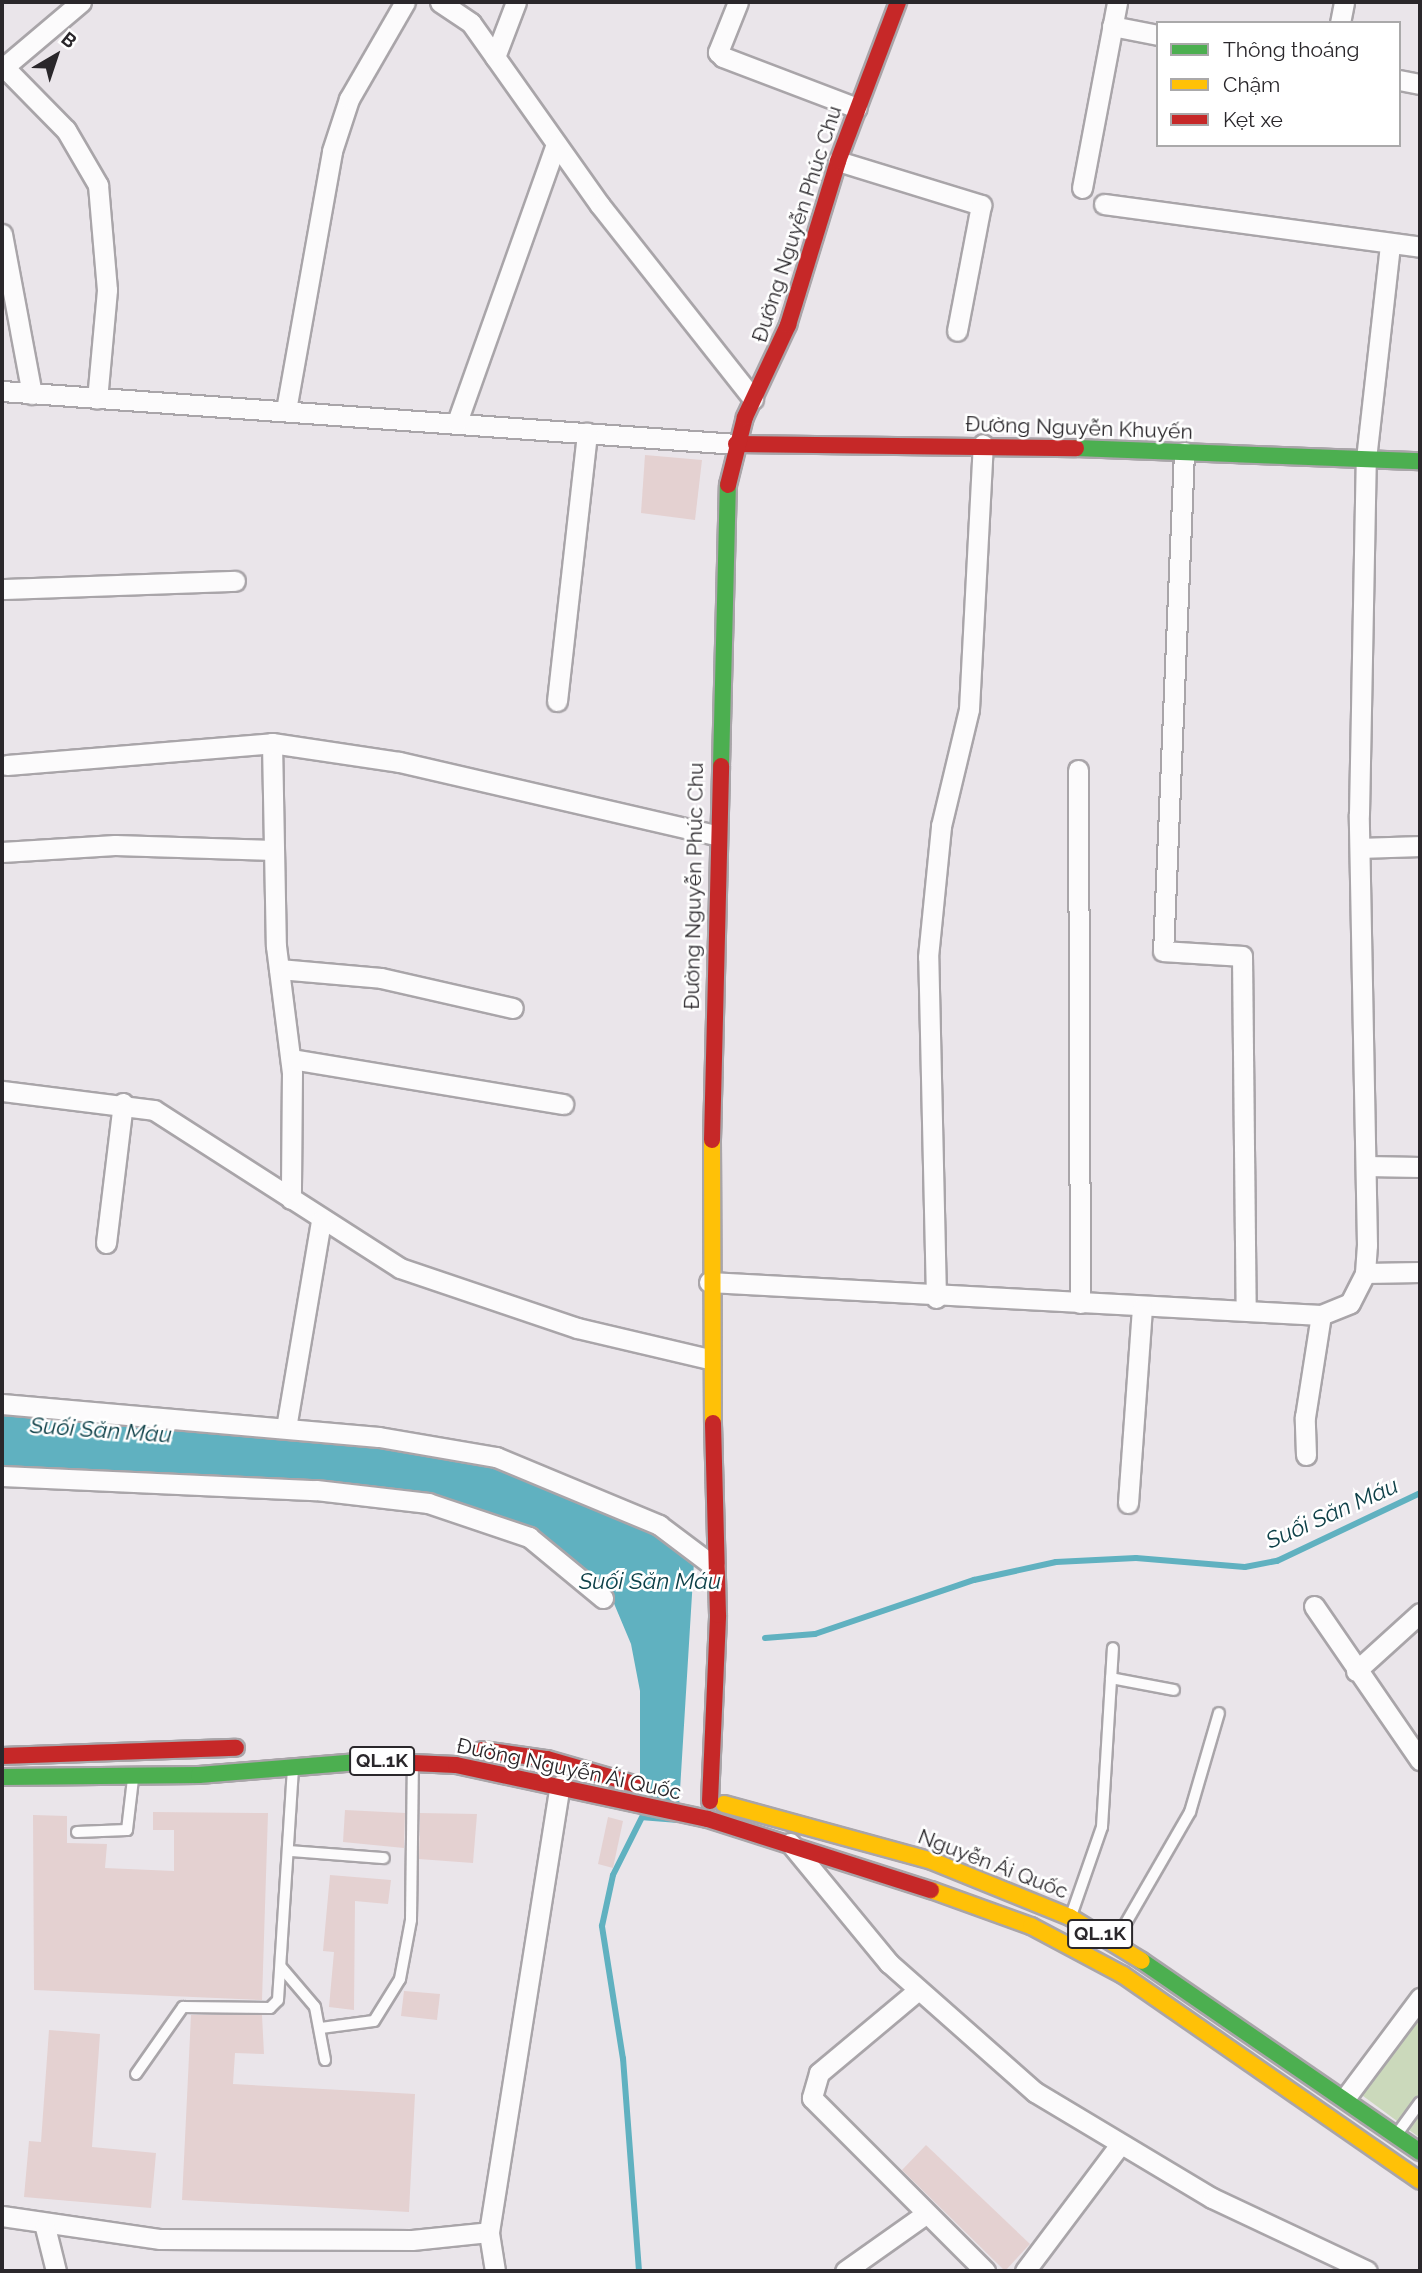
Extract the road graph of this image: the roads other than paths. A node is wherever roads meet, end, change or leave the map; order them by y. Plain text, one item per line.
1 (81, 2) edge
2 (405, 2) edge
3 (440, 2) edge
4 (516, 2) edge
5 (738, 2) edge
6 (898, 2) edge
7 (1117, 2) edge
8 (1344, 2) edge
9 (1340, 21) edge
10 (1112, 26) junction
11 (1156, 35) edge
12 (495, 57) junction
13 (1401, 80) edge
14 (1420, 84) edge
15 (857, 108) junction
16 (556, 144) junction
17 (838, 161) junction
18 (1082, 188) dead end
19 (1104, 205) dead end
20 (2, 234) edge
21 (1391, 244) junction
22 (1420, 247) edge
23 (957, 331) dead end
24 (2, 391) edge
25 (32, 394) junction
26 (753, 398) junction
27 (97, 399) junction
28 (286, 410) junction
29 (457, 422) junction
30 (587, 433) junction
31 (736, 444) junction
32 (983, 444) junction
33 (1184, 452) junction
34 (1366, 459) junction
35 (1420, 461) edge
36 (235, 581) dead end
37 (2, 589) edge
38 (557, 701) dead end
39 (272, 743) junction
40 (7, 765) dead end
41 (1078, 770) dead end
42 (715, 835) junction
43 (1420, 846) edge
44 (1360, 848) junction
45 (274, 850) junction
46 (2, 852) edge
47 (279, 969) junction
48 (513, 1008) dead end
49 (290, 1059) junction
50 (2, 1095) edge
51 (123, 1103) junction
52 (563, 1104) dead end
53 (1367, 1166) junction
54 (1420, 1167) edge
55 (291, 1199) junction
56 (321, 1220) junction
57 (106, 1243) dead end
58 (1420, 1272) edge
59 (1365, 1273) junction
60 (709, 1282) junction
61 (936, 1298) junction
62 (1080, 1303) junction
63 (1142, 1307) junction
64 (1246, 1309) junction
65 (1321, 1315) junction
66 (709, 1359) junction
67 (2, 1404) edge
68 (286, 1428) junction
69 (1306, 1455) dead end
70 (2, 1476) edge
71 (1128, 1503) dead end
72 (715, 1567) junction
73 (603, 1598) dead end
74 (1314, 1606) dead end
75 (1420, 1613) edge
76 (1113, 1648) dead end
77 (1356, 1671) junction
78 (1111, 1678) junction
79 (1174, 1690) dead end
80 (1219, 1713) dead end
81 (307, 1746) dead end
82 (254, 1747) dead end
83 (132, 1754) junction
84 (149, 1754) junction
85 (2, 1756) edge
86 (1420, 1760) edge
87 (413, 1762) junction
88 (293, 1764) junction
89 (133, 1775) junction
90 (150, 1775) junction
91 (2, 1777) edge
92 (560, 1786) junction
93 (702, 1799) junction
94 (736, 1807) joint
95 (700, 1818) junction
96 (77, 1832) dead end
97 (789, 1842) junction
98 (290, 1852) junction
99 (384, 1858) dead end
100 (1070, 1917) junction
101 (1114, 1942) junction
102 (281, 1967) junction
103 (917, 1991) junction
104 (1420, 1998) edge
105 (321, 2028) junction
106 (325, 2060) dead end
107 (136, 2074) dead end
108 (1346, 2097) junction
109 (1420, 2102) edge
110 (1396, 2134) junction
111 (1118, 2147) junction
112 (1420, 2152) edge
113 (1420, 2181) edge
114 (925, 2215) junction
115 (2, 2216) edge
116 (45, 2227) junction
117 (489, 2232) junction
118 (1363, 2270) edge
119 (56, 2271) edge
120 (495, 2271) edge
121 (845, 2271) edge
122 (985, 2271) edge
123 (1025, 2271) edge

1 - 27 street
2 - 28 street
3 - 12 street
4 - 12 street
5 - 15 street
6 - 15 main road, Đường Nguyễn Phúc Chu
7 - 10 street
8 - 9 street
10 - 11 street
10 - 18 street
12 - 16 street
13 - 14 street
15 - 17 main road, Đường Nguyễn Phúc Chu
16 - 26 street
16 - 29 street
17 - 23 street
17 - 26 main road, Đường Nguyễn Phúc Chu
19 - 21 street
20 - 25 street
21 - 22 street
21 - 34 street
24 - 25 street
25 - 27 street
26 - 31 main road, Đường Nguyễn Phúc Chu
27 - 28 street
28 - 29 street
29 - 30 street
30 - 31 street
30 - 38 street
31 - 32 main road, Đường Nguyễn Khuyến
31 - 42 main road, Đường Nguyễn Phúc Chu
32 - 33 main road, Đường Nguyễn Khuyến
32 - 61 street
33 - 34 main road, Đường Nguyễn Khuyến
33 - 64 street
34 - 35 main road, Đường Nguyễn Khuyến
34 - 44 street
36 - 37 street
39 - 40 street
39 - 42 street
39 - 45 street
41 - 62 street
42 - 60 main road, Đường Nguyễn Phúc Chu
43 - 44 street
44 - 53 street
45 - 46 street
45 - 47 street
47 - 48 street
47 - 49 street
49 - 52 street
49 - 55 street
50 - 51 street
51 - 55 street
51 - 57 street
53 - 54 street
53 - 59 street
55 - 56 street
56 - 66 street
56 - 68 street
58 - 59 street
59 - 65 street
60 - 61 street
60 - 66 main road, Đường Nguyễn Phúc Chu
61 - 62 street
62 - 63 street
63 - 64 street
63 - 71 street
64 - 65 street
65 - 69 street
66 - 72 main road, Đường Nguyễn Phúc Chu
67 - 68 street
68 - 72 street
70 - 73 street
72 - 93 main road, Đường Nguyễn Phúc Chu
74 - 77 street
75 - 77 street
76 - 78 lane
77 - 86 street
78 - 79 lane
78 - 100 lane
80 - 101 lane
81 - 93 main road, Đường Nguyễn Ái Quốc / QL.1K
82 - 84 main road
83 - 84 main road
83 - 85 main road
83 - 89 main road
84 - 90 main road
87 - 88 main road, Đường Nguyễn Ái Quốc / QL.1K
87 - 92 main road, Đường Nguyễn Ái Quốc / QL.1K
87 - 105 lane
88 - 90 main road, Đường Nguyễn Ái Quốc / QL.1K
88 - 98 lane
89 - 90 main road, Đường Nguyễn Ái Quốc / QL.1K
89 - 91 main road, Đường Nguyễn Ái Quốc / QL.1K
89 - 96 lane
92 - 95 main road, Đường Nguyễn Ái Quốc / QL.1K
92 - 117 street
93 - 94 main road, Đường Nguyễn Ái Quốc / QL.1K
93 - 95 main road, Đường Nguyễn Phúc Chu
94 - 100 main road, Nguyễn Ái Quốc / QL.1K
95 - 97 main road, Đường Nguyễn Ái Quốc / QL.1K
97 - 103 street
97 - 113 main road, Nguyễn Ái Quốc / QL.1K
98 - 99 lane
98 - 102 lane
100 - 101 main road, Nguyễn Ái Quốc / QL.1K
101 - 108 main road, Nguyễn Ái Quốc / QL.1K
102 - 105 lane
102 - 107 lane
103 - 111 street
103 - 114 street
104 - 108 street
105 - 106 lane
108 - 110 main road, Nguyễn Ái Quốc / QL.1K
109 - 110 lane
110 - 112 main road, Nguyễn Ái Quốc / QL.1K
111 - 118 street
111 - 123 street
114 - 121 street
114 - 122 street
115 - 116 street
116 - 117 street
116 - 119 street
117 - 120 street

